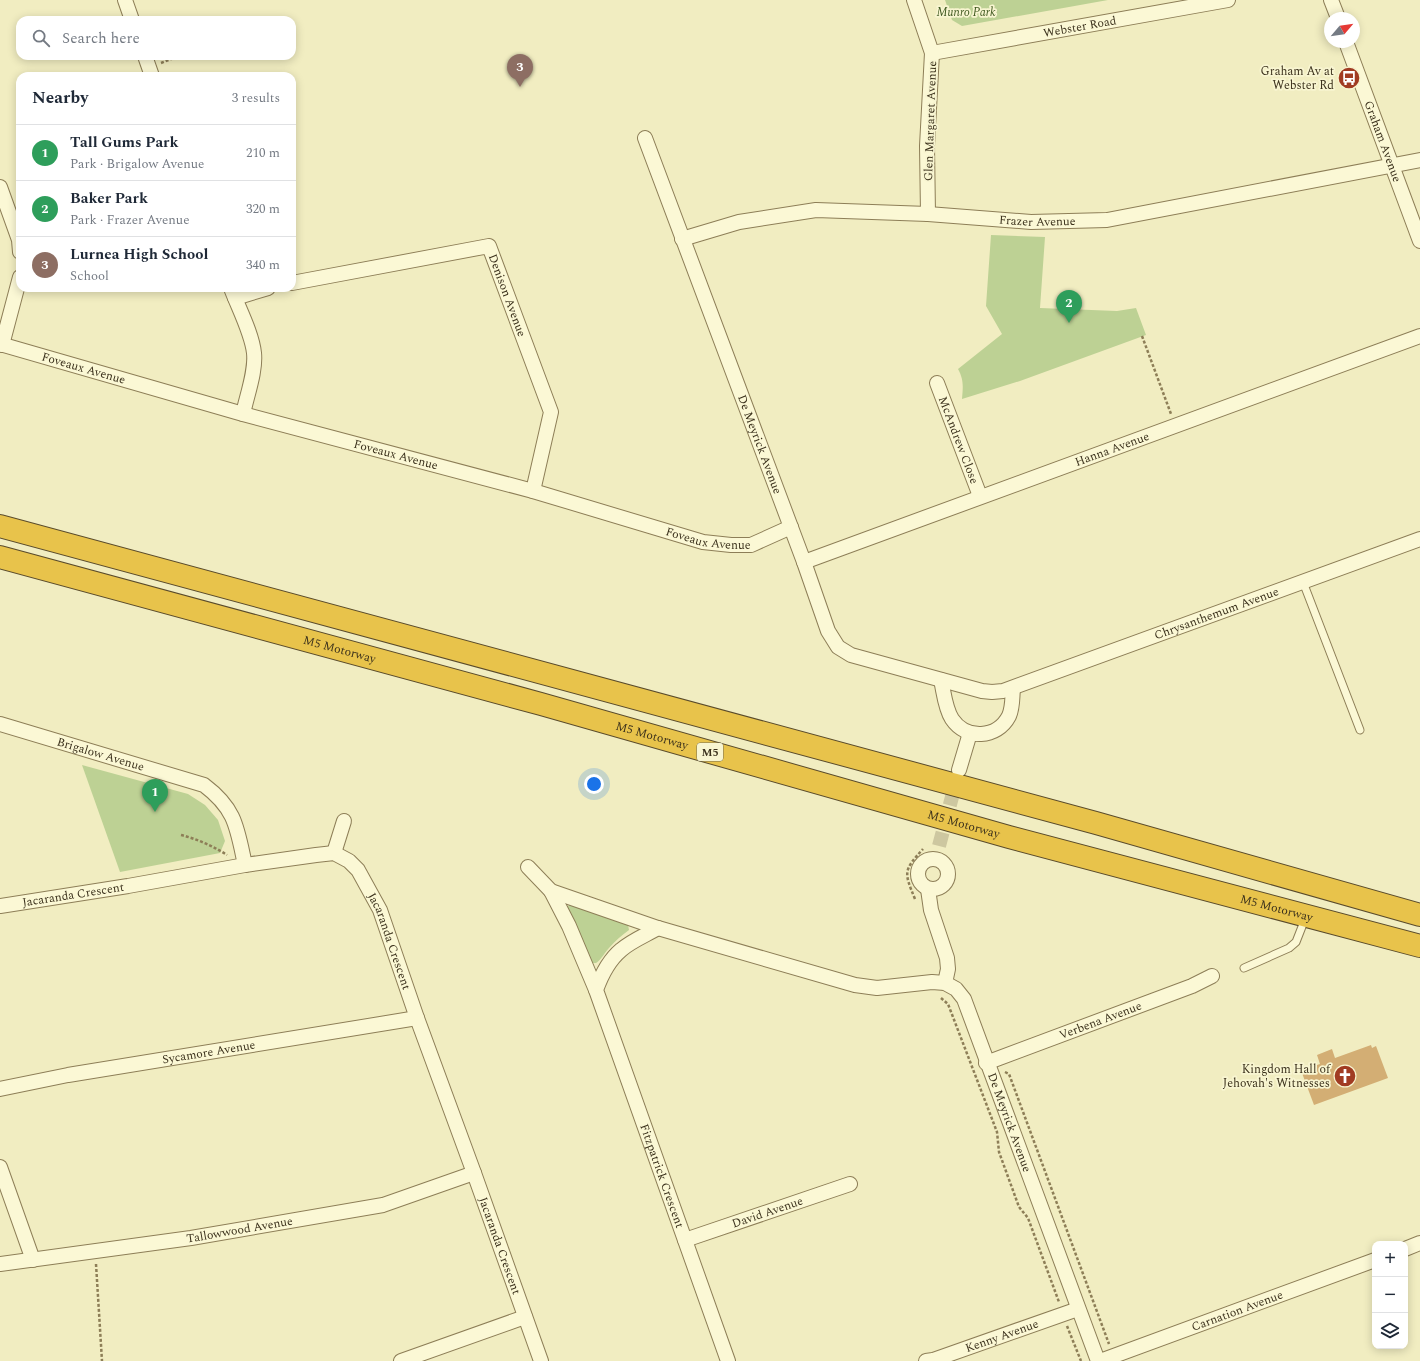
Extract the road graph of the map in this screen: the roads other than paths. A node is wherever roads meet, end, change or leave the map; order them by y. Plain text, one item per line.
1 (125, 0) edge
2 (914, 0) edge
3 (1228, 0) edge
4 (1331, 0) edge
5 (1336, 12) edge
6 (131, 16) edge
7 (1348, 48) edge
8 (932, 53) junction
9 (646, 138) dead end
10 (1420, 160) edge
11 (1392, 166) junction
12 (0, 187) edge
13 (928, 214) junction
14 (16, 232) edge
15 (682, 239) junction
16 (1420, 241) edge
17 (296, 283) edge
18 (16, 291) edge
19 (233, 293) edge
20 (1420, 336) edge
21 (1, 344) edge
22 (937, 383) dead end
23 (243, 414) junction
24 (533, 491) junction
25 (980, 496) junction
26 (0, 526) edge
27 (791, 527) junction
28 (1420, 539) edge
29 (0, 557) edge
30 (804, 562) junction
31 (1303, 582) junction
32 (942, 680) junction
33 (1013, 688) junction
34 (982, 691) joint
35 (0, 724) edge
36 (1360, 730) dead end
37 (970, 733) junction
38 (959, 770) tunnel mouth
39 (344, 821) dead end
40 (334, 853) junction
41 (245, 865) junction
42 (528, 867) dead end
43 (928, 889) junction
44 (551, 891) junction
45 (0, 906) edge
46 (1306, 915) junction
47 (1420, 915) edge
48 (658, 928) junction
49 (1420, 946) edge
50 (1244, 968) dead end
51 (1212, 976) dead end
52 (945, 983) junction
53 (596, 990) junction
54 (417, 1018) junction
55 (986, 1063) junction
56 (0, 1089) edge
57 (0, 1167) edge
58 (474, 1173) junction
59 (850, 1184) dead end
60 (685, 1240) junction
61 (1420, 1243) edge
62 (1408, 1248) edge
63 (34, 1260) junction
64 (1372, 1261) edge
65 (0, 1264) edge
66 (1078, 1309) junction
67 (525, 1317) junction
68 (401, 1361) edge
69 (541, 1361) edge
70 (728, 1361) edge
71 (931, 1361) edge
72 (1099, 1361) edge

1 - 6 street
2 - 8 street
3 - 8 street, Webster Road
4 - 5 street
7 - 11 street, Graham Avenue
8 - 13 street, Glen Margaret Avenue
9 - 15 street, De Meyrick Avenue
10 - 11 street, Frazer Avenue
11 - 13 street, Frazer Avenue
11 - 16 street, Graham Avenue
12 - 14 street
13 - 15 street, Frazer Avenue
15 - 27 street, De Meyrick Avenue
17 - 24 street, Denison Avenue
18 - 21 street
19 - 23 street
20 - 25 street, Hanna Avenue
21 - 23 street, Foveaux Avenue
22 - 25 street, McAndrew Close
23 - 24 street, Foveaux Avenue
24 - 27 street, Foveaux Avenue
25 - 30 street, Hanna Avenue
26 - 47 highway
27 - 30 street, De Meyrick Avenue
28 - 31 street, Chrysanthemum Avenue
29 - 46 highway, M5 Motorway / M5
30 - 32 street, De Meyrick Avenue
31 - 33 street, Chrysanthemum Avenue
31 - 36 lane
32 - 34 street, De Meyrick Avenue
32 - 37 street
33 - 34 street, Chrysanthemum Avenue
33 - 37 street
35 - 41 street, Brigalow Avenue
37 - 38 street
39 - 40 street
40 - 41 street, Jacaranda Crescent
40 - 54 street, Jacaranda Crescent
41 - 45 street, Jacaranda Crescent
42 - 44 street, Fitzpatrick Crescent
43 - 43 street
43 - 52 street
44 - 48 street, Fitzpatrick Crescent
44 - 53 street, Fitzpatrick Crescent
46 - 49 highway, M5 Motorway / M5
46 - 50 lane
48 - 52 street, Fitzpatrick Crescent
48 - 53 street
51 - 55 street, Verbena Avenue
52 - 55 street, De Meyrick Avenue
53 - 60 street, Fitzpatrick Crescent
54 - 56 street, Sycamore Avenue
54 - 58 street, Jacaranda Crescent
55 - 66 street, De Meyrick Avenue
57 - 63 street
58 - 63 street, Tallowwood Avenue
58 - 67 street, Jacaranda Crescent
59 - 60 street, David Avenue
60 - 70 street, Fitzpatrick Crescent
61 - 62 street
63 - 65 street, Tallowwood Avenue
64 - 72 street, Carnation Avenue
66 - 71 street, Kenny Avenue
66 - 72 street, De Meyrick Avenue
67 - 68 street
67 - 69 street, Jacaranda Crescent

